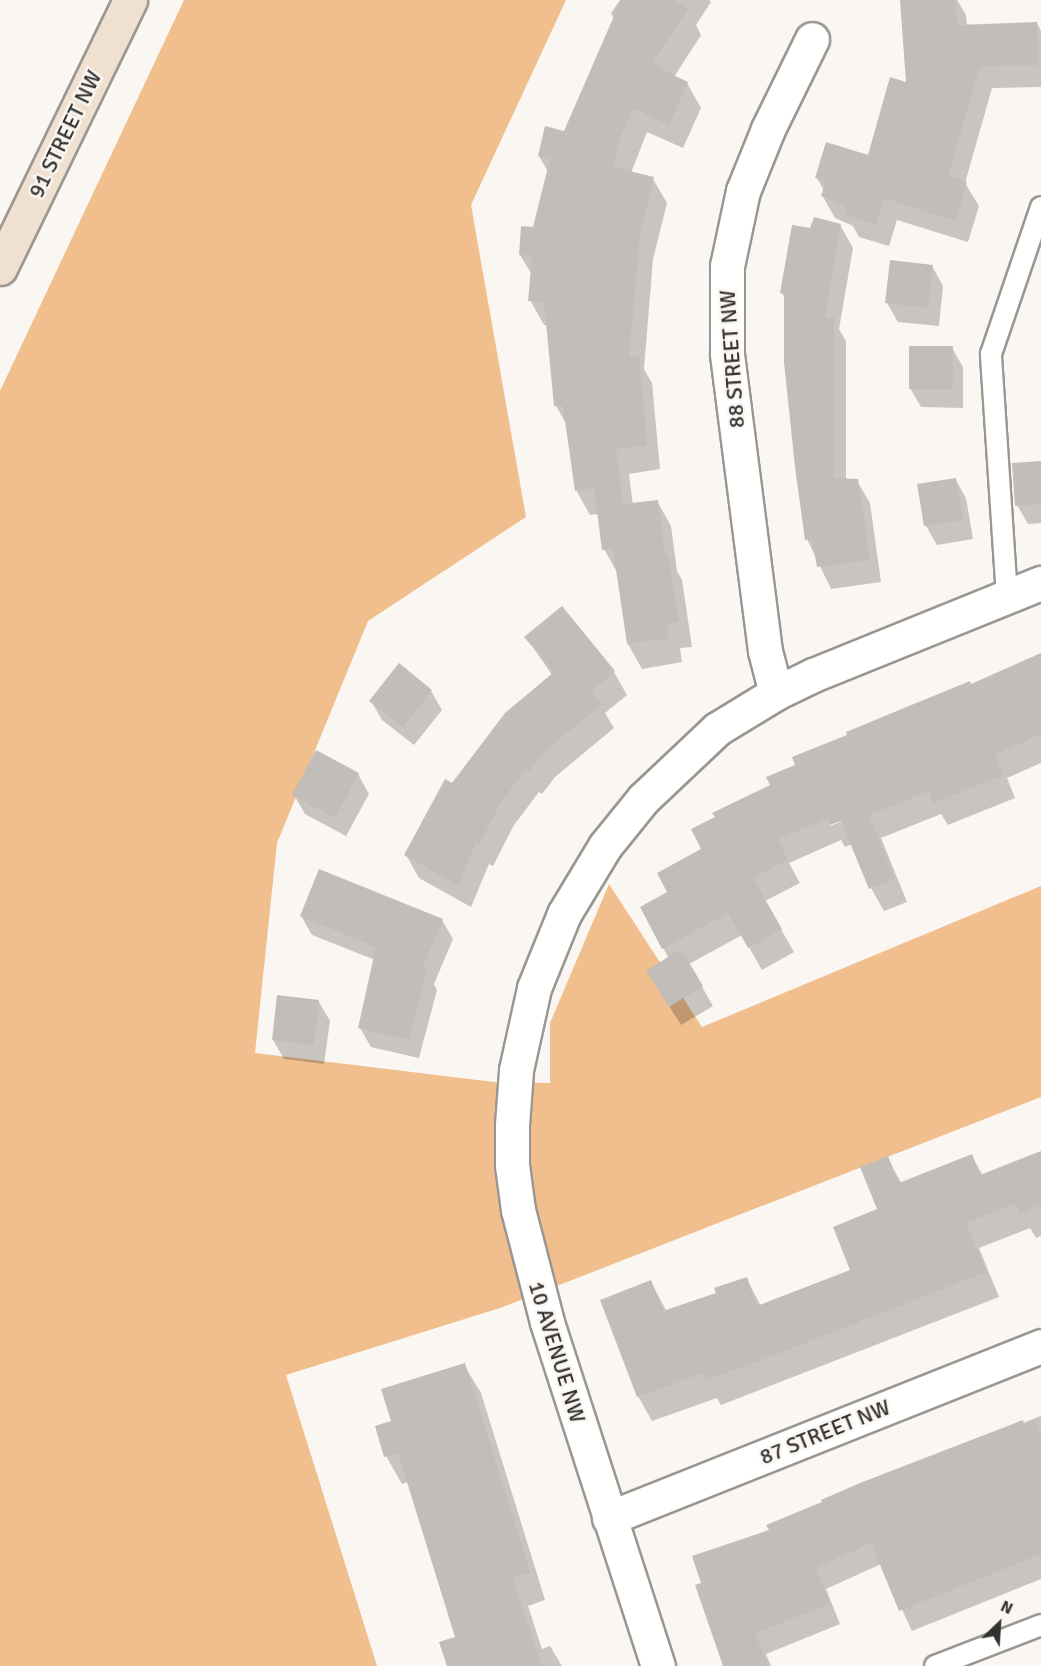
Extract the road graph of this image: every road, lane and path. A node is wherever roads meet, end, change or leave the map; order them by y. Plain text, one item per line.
1 (130, 0) edge
2 (812, 39) dead end
3 (1041, 207) edge
4 (0, 268) edge
5 (1041, 584) edge
6 (1007, 597) junction
7 (776, 693) junction
8 (1041, 1346) edge
9 (609, 1518) junction
10 (1041, 1625) edge
11 (658, 1666) edge
12 (935, 1666) edge

1 - 4 main road, 91 STREET NW
2 - 7 street, 88 STREET NW
3 - 6 lane
5 - 6 street
6 - 7 street
7 - 9 street, 10 AVENUE NW
8 - 9 street, 87 STREET NW
9 - 11 street, 10 AVENUE NW
10 - 12 lane

